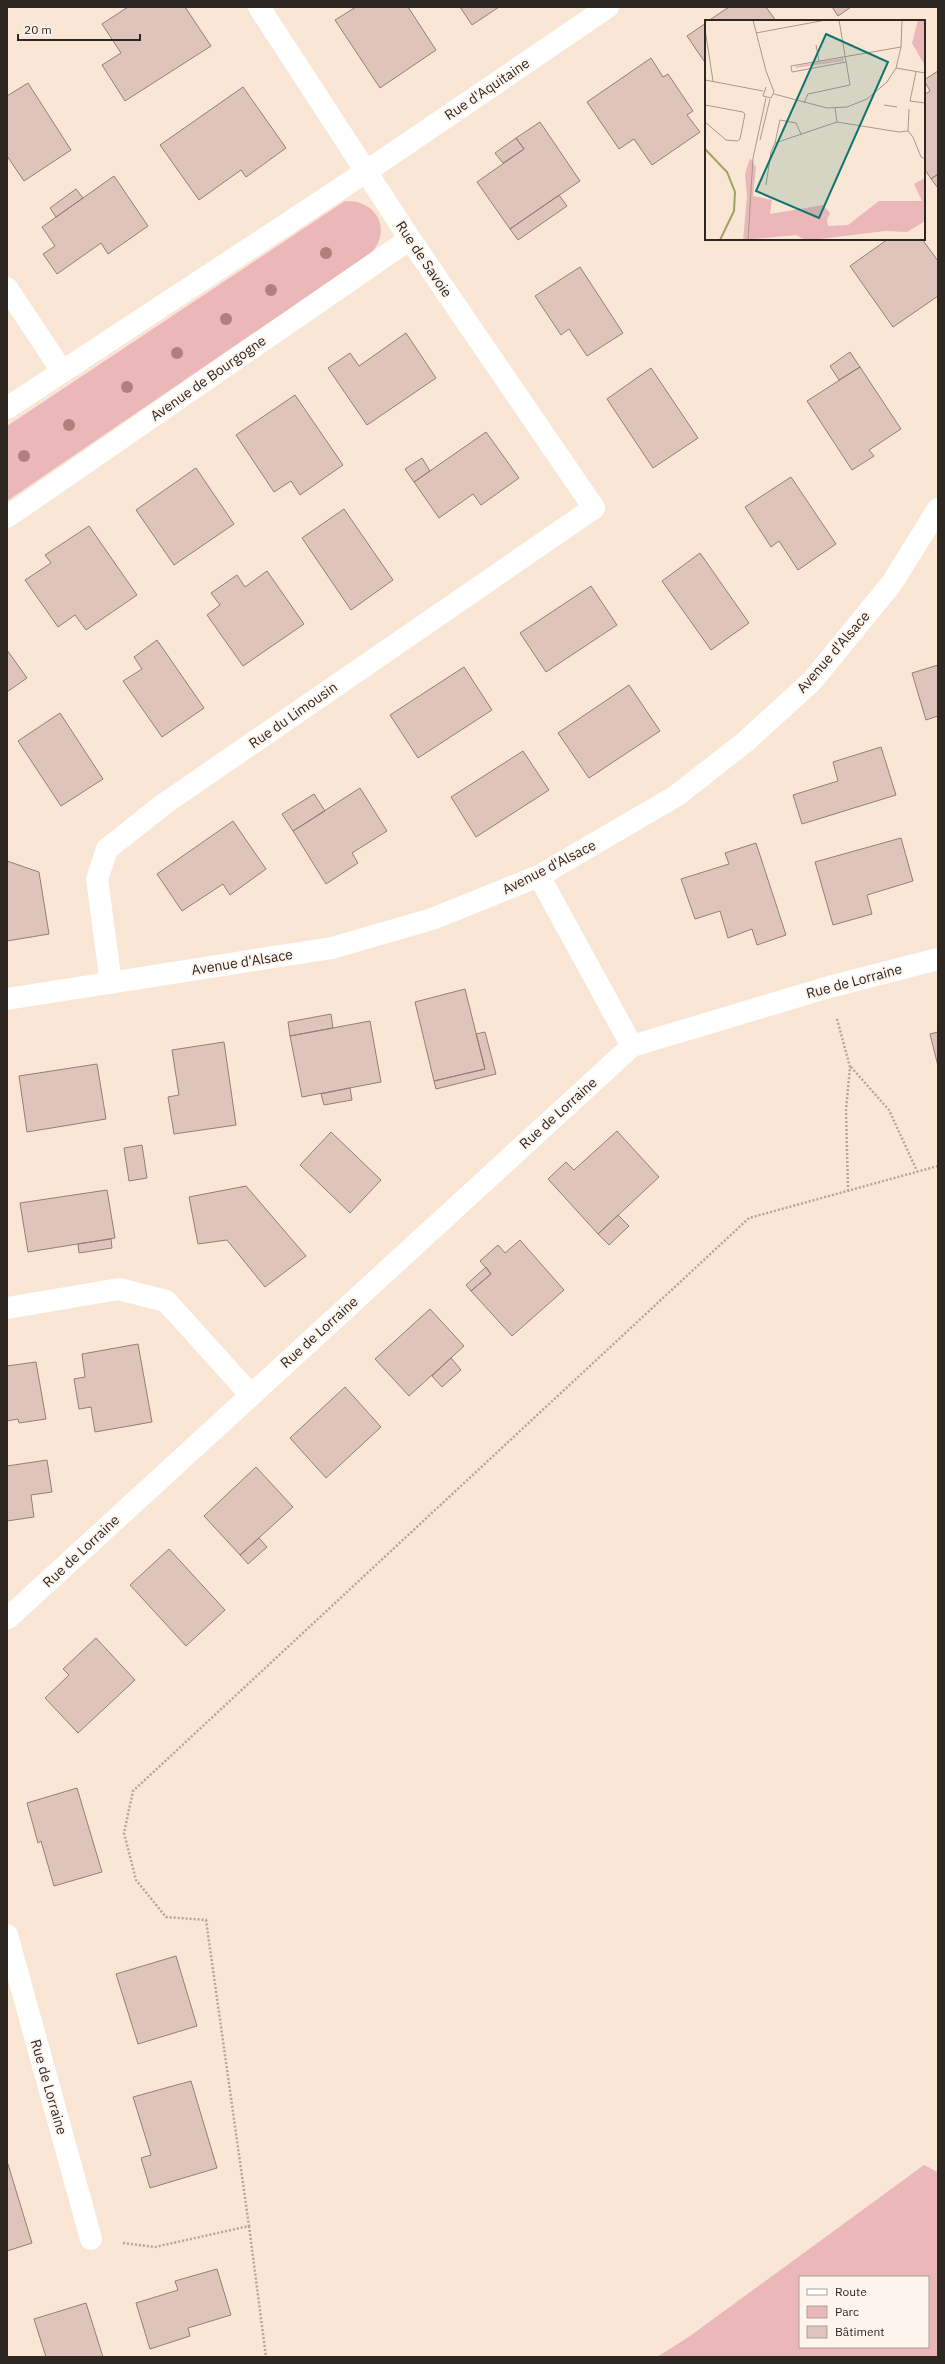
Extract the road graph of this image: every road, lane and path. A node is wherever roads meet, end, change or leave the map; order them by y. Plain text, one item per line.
1 (259, 7) edge
2 (608, 7) edge
3 (367, 171) junction
4 (410, 239) junction
5 (7, 288) edge
6 (62, 371) junction
7 (7, 408) edge
8 (594, 508) joint
9 (938, 509) edge
10 (7, 517) edge
11 (539, 876) junction
12 (938, 959) edge
13 (111, 983) junction
14 (829, 987) junction
15 (7, 999) edge
16 (632, 1046) junction
17 (850, 1067) junction
18 (938, 1166) edge
19 (917, 1171) junction
20 (848, 1190) junction
21 (7, 1308) edge
22 (251, 1395) junction
23 (7, 1619) edge
24 (7, 1935) edge
25 (249, 2226) junction
26 (91, 2239) joint
27 (266, 2357) edge

1 - 3 street, Rue de Savoie
2 - 3 street, Rue d'Aquitaine
3 - 4 street, Rue de Savoie
3 - 6 street
4 - 8 street, Rue de Savoie
4 - 10 street, Avenue de Bourgogne
5 - 6 street
6 - 7 street
8 - 13 street, Rue du Limousin
9 - 11 street, Avenue d'Alsace
11 - 13 street, Avenue d'Alsace
11 - 16 street
12 - 14 street, Rue de Lorraine
13 - 15 street, Avenue d'Alsace
14 - 16 street, Rue de Lorraine
14 - 17 path
16 - 22 street, Rue de Lorraine
17 - 19 path
17 - 20 path
18 - 19 path
19 - 20 path
20 - 25 path
21 - 22 street
22 - 23 street, Rue de Lorraine
24 - 26 street, Rue de Lorraine
25 - 26 path
25 - 27 path

